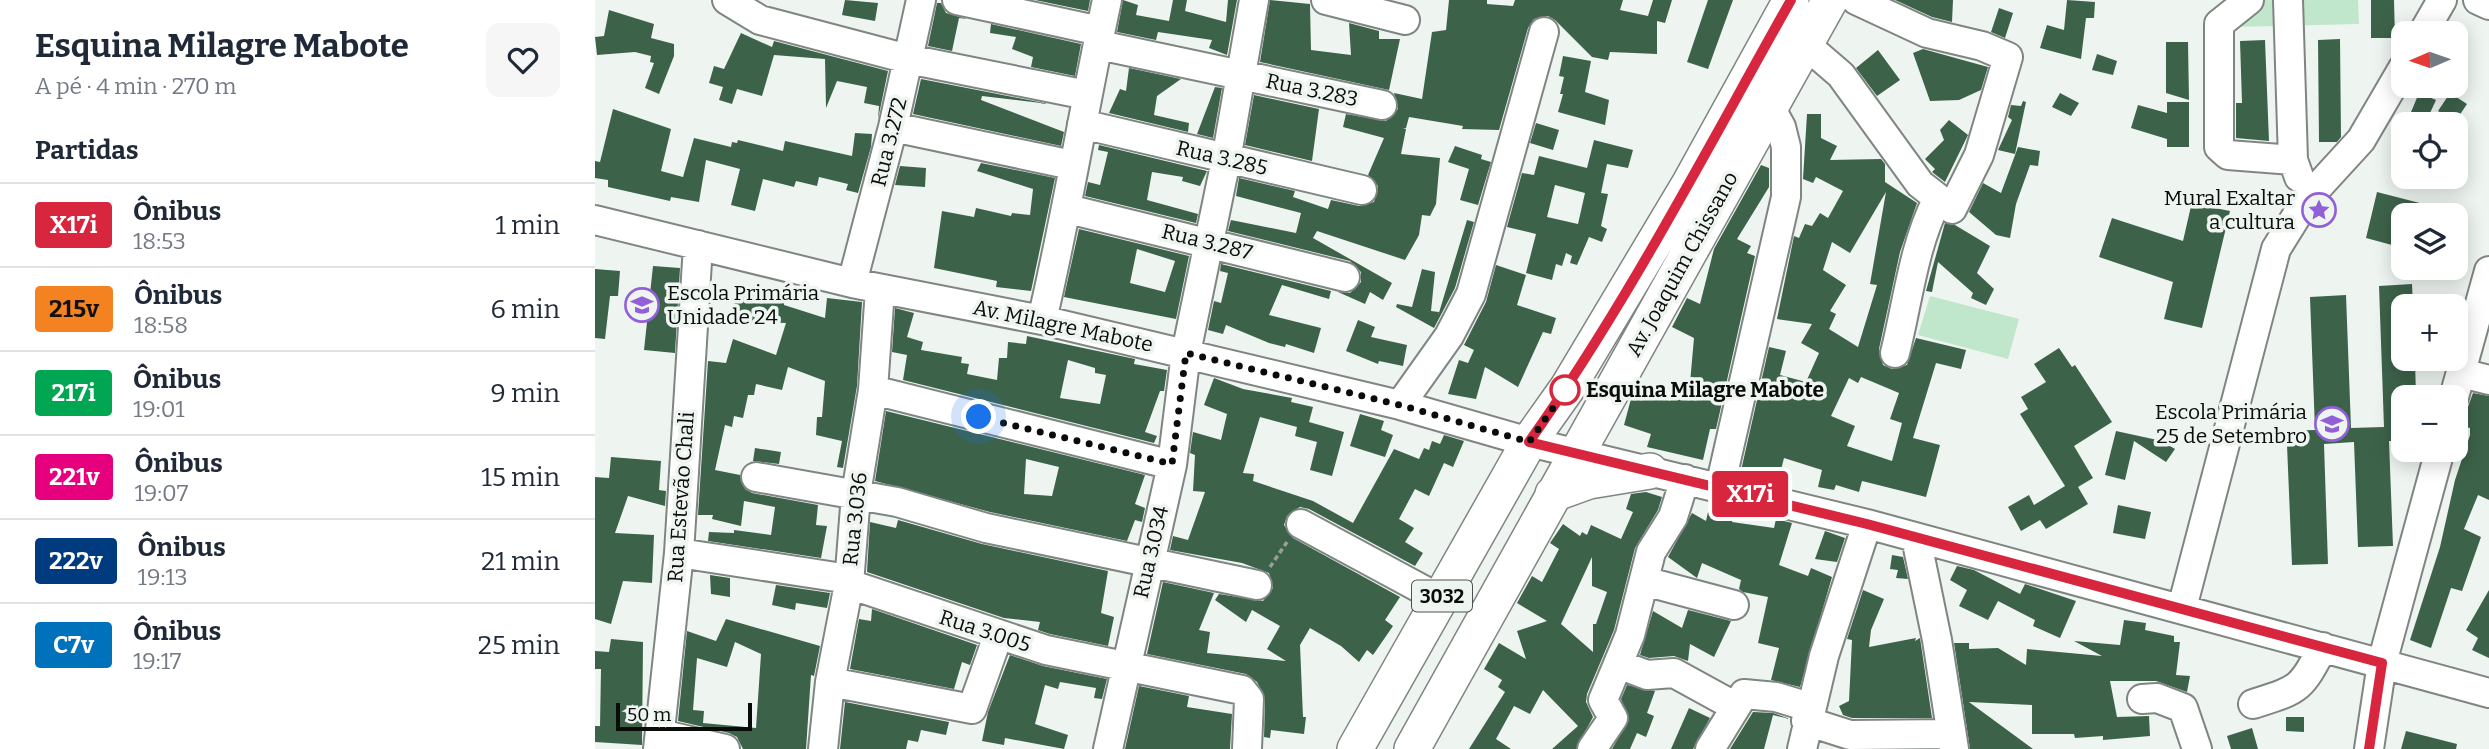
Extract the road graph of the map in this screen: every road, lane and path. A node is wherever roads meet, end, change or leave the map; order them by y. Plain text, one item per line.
1 (727, 0) edge
2 (921, 0) edge
3 (957, 0) edge
4 (1107, 0) edge
5 (1254, 0) edge
6 (1326, 0) edge
7 (1790, 0) edge
8 (1831, 0) edge
9 (1856, 0) edge
10 (2249, 0) edge
11 (2288, 0) edge
12 (2442, 0) edge
13 (2479, 0) edge
14 (2489, 5) edge
15 (1405, 20) dead end
16 (2430, 21) edge
17 (1544, 32) dead end
18 (1100, 38) junction
19 (1805, 44) junction
20 (908, 59) junction
21 (1241, 74) junction
22 (2391, 89) edge
23 (1087, 95) junction
24 (1383, 105) dead end
25 (1770, 107) junction
26 (1082, 124) junction
27 (893, 127) junction
28 (1226, 160) junction
29 (2293, 160) junction
30 (1072, 165) junction
31 (1362, 190) dead end
32 (2307, 199) junction
33 (1937, 200) junction
34 (1068, 209) junction
35 (595, 220) edge
36 (1209, 242) junction
37 (698, 245) junction
38 (2489, 271) edge
39 (1345, 277) dead end
40 (852, 283) junction
41 (880, 289) junction
42 (1042, 320) junction
43 (1186, 353) junction
44 (1895, 353) dead end
45 (2489, 380) edge
46 (2458, 385) edge
47 (873, 390) junction
48 (1400, 405) junction
49 (1529, 442) junction
50 (1576, 453) junction
51 (2437, 462) edge
52 (1172, 464) junction
53 (1650, 471) junction
54 (756, 477) dead end
55 (1685, 479) junction
56 (1720, 487) junction
57 (856, 494) junction
58 (1553, 494) junction
59 (1301, 524) joint
60 (1867, 524) junction
61 (1916, 538) junction
62 (679, 553) junction
63 (1149, 561) junction
64 (1643, 581) junction
65 (849, 582) junction
66 (1257, 585) joint
67 (1440, 599) junction
68 (1734, 605) dead end
69 (2182, 608) junction
70 (998, 636) junction
71 (2323, 647) junction
72 (2382, 663) junction
73 (1618, 664) junction
74 (1126, 666) junction
75 (830, 682) junction
76 (2489, 692) edge
77 (2142, 699) dead end
78 (2253, 704) dead end
79 (1736, 708) junction
80 (1808, 714) junction
81 (659, 741) edge
82 (1953, 741) edge
83 (725, 749) edge
84 (823, 749) edge
85 (1108, 749) edge
86 (1247, 749) edge
87 (1355, 749) edge
88 (1412, 749) edge
89 (1593, 749) edge
90 (1710, 749) edge
91 (1802, 749) edge
92 (2197, 749) edge
93 (2369, 749) edge

1 - 20 street
2 - 20 street, Rua 3.272
3 - 18 street, Rua 3.283
4 - 18 street
5 - 21 street, Rua 3.034
6 - 15 street
7 - 49 main road, Av. Joaquim Chissano
8 - 19 main road, Av. Joaquim Chissano
9 - 33 street
10 - 29 street
11 - 29 street
12 - 16 street
13 - 14 street
17 - 48 street
18 - 21 street, Rua 3.283
18 - 23 street
19 - 25 main road, Av. Joaquim Chissano
19 - 33 street
20 - 23 street
20 - 27 street, Rua 3.272
21 - 24 street, Rua 3.283
21 - 28 street, Rua 3.034
22 - 32 street
23 - 26 street
25 - 50 main road, Av. Joaquim Chissano
25 - 56 street
26 - 28 street, Rua 3.285
26 - 30 street
27 - 30 street
27 - 40 street, Rua 3.272
28 - 31 street, Rua 3.285
28 - 36 street, Rua 3.034
29 - 32 street
30 - 34 street
32 - 69 street
33 - 44 street
34 - 36 street, Rua 3.287
34 - 42 street
35 - 37 street, Av. Milagre Mabote
36 - 39 street, Rua 3.287
36 - 43 street, Rua 3.034
37 - 40 street, Av. Milagre Mabote
37 - 62 street, Rua Estevão Chali
38 - 46 street
40 - 41 street, Av. Milagre Mabote
41 - 42 street, Av. Milagre Mabote
41 - 47 street, Rua 3.036
42 - 43 street, Av. Milagre Mabote
43 - 48 street, Av. Milagre Mabote
43 - 52 street, Rua 3.034
45 - 46 street
47 - 52 street
47 - 57 street, Rua 3.036
48 - 49 street, Av. Milagre Mabote
49 - 50 street, Av. Milagre Mabote
49 - 67 main road, 3032
50 - 53 street, Av. Milagre Mabote
50 - 58 main road, Av. Joaquim Chissano
51 - 72 street
52 - 63 street, Rua 3.034
53 - 55 street, Av. Milagre Mabote
53 - 58 main road
54 - 57 street
55 - 56 street, Av. Milagre Mabote
55 - 64 street
56 - 60 street, Av. Milagre Mabote
57 - 63 street
57 - 65 street, Rua 3.036
58 - 88 main road, Av. Joaquim Chissano
59 - 66 path
59 - 67 street
60 - 61 street, Av. Milagre Mabote
60 - 80 street
61 - 69 street, Av. Milagre Mabote
61 - 82 street
62 - 65 street, Rua 3.005
62 - 81 street, Rua Estevão Chali
63 - 66 street
63 - 74 street, Rua 3.034
64 - 68 street
64 - 73 street
65 - 70 street, Rua 3.005
65 - 75 street, Rua 3.036
67 - 87 main road, 3032
69 - 71 street, Av. Milagre Mabote
70 - 74 street, Rua 3.005
70 - 75 street
71 - 72 street, Av. Milagre Mabote
71 - 78 street
72 - 76 street, Av. Milagre Mabote
72 - 93 street
73 - 79 street
73 - 89 street
74 - 85 street, Rua 3.034
74 - 86 street, Rua 3.005
75 - 84 street, Rua 3.036
77 - 92 street
79 - 80 street
79 - 90 street
80 - 82 street
80 - 91 street
81 - 83 street

